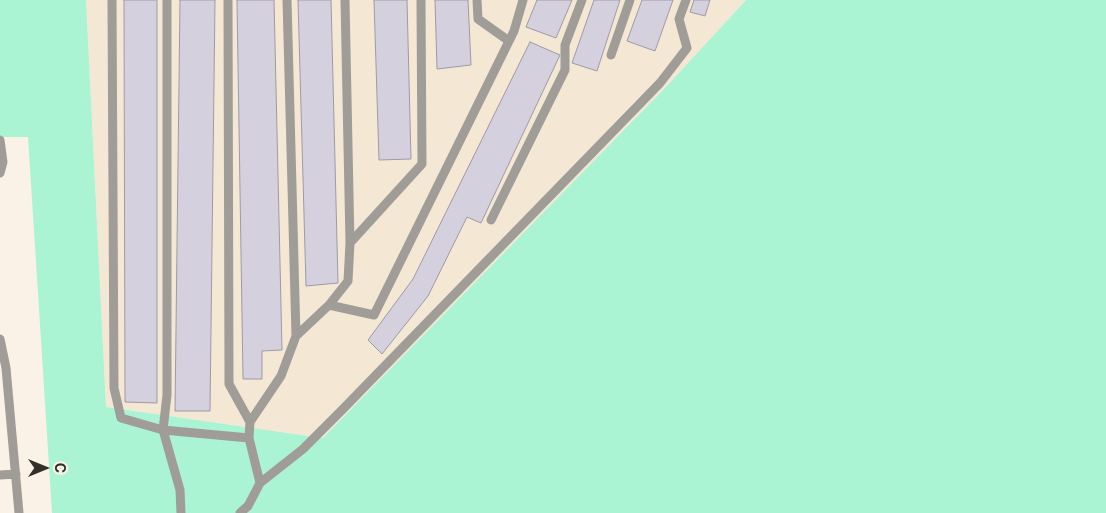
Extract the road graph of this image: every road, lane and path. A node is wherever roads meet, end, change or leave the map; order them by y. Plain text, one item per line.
1 (112, 0) edge
2 (167, 0) edge
3 (228, 0) edge
4 (287, 0) edge
5 (345, 0) edge
6 (420, 0) edge
7 (477, 0) edge
8 (523, 0) edge
9 (582, 0) edge
10 (630, 0) edge
11 (686, 0) edge
12 (509, 41) junction
13 (611, 55) dead end
14 (0, 140) edge
15 (0, 173) edge
16 (491, 220) dead end
17 (350, 243) junction
18 (329, 305) junction
19 (296, 336) junction
20 (0, 339) edge
21 (250, 422) junction
22 (163, 430) junction
23 (249, 438) junction
24 (16, 474) junction
25 (0, 475) edge
26 (260, 483) junction
27 (19, 513) edge
28 (180, 513) edge
29 (240, 513) edge

1 - 22 lane
2 - 22 lane
3 - 21 lane
4 - 19 lane
5 - 17 lane
6 - 17 lane
7 - 12 lane
8 - 12 lane
9 - 16 lane
10 - 13 lane
11 - 26 lane
12 - 18 lane
14 - 15 lane
17 - 18 lane
18 - 19 lane
19 - 21 lane
20 - 24 lane
21 - 23 lane
22 - 23 lane
22 - 28 lane
23 - 26 lane
24 - 25 lane
24 - 27 lane
26 - 29 lane

